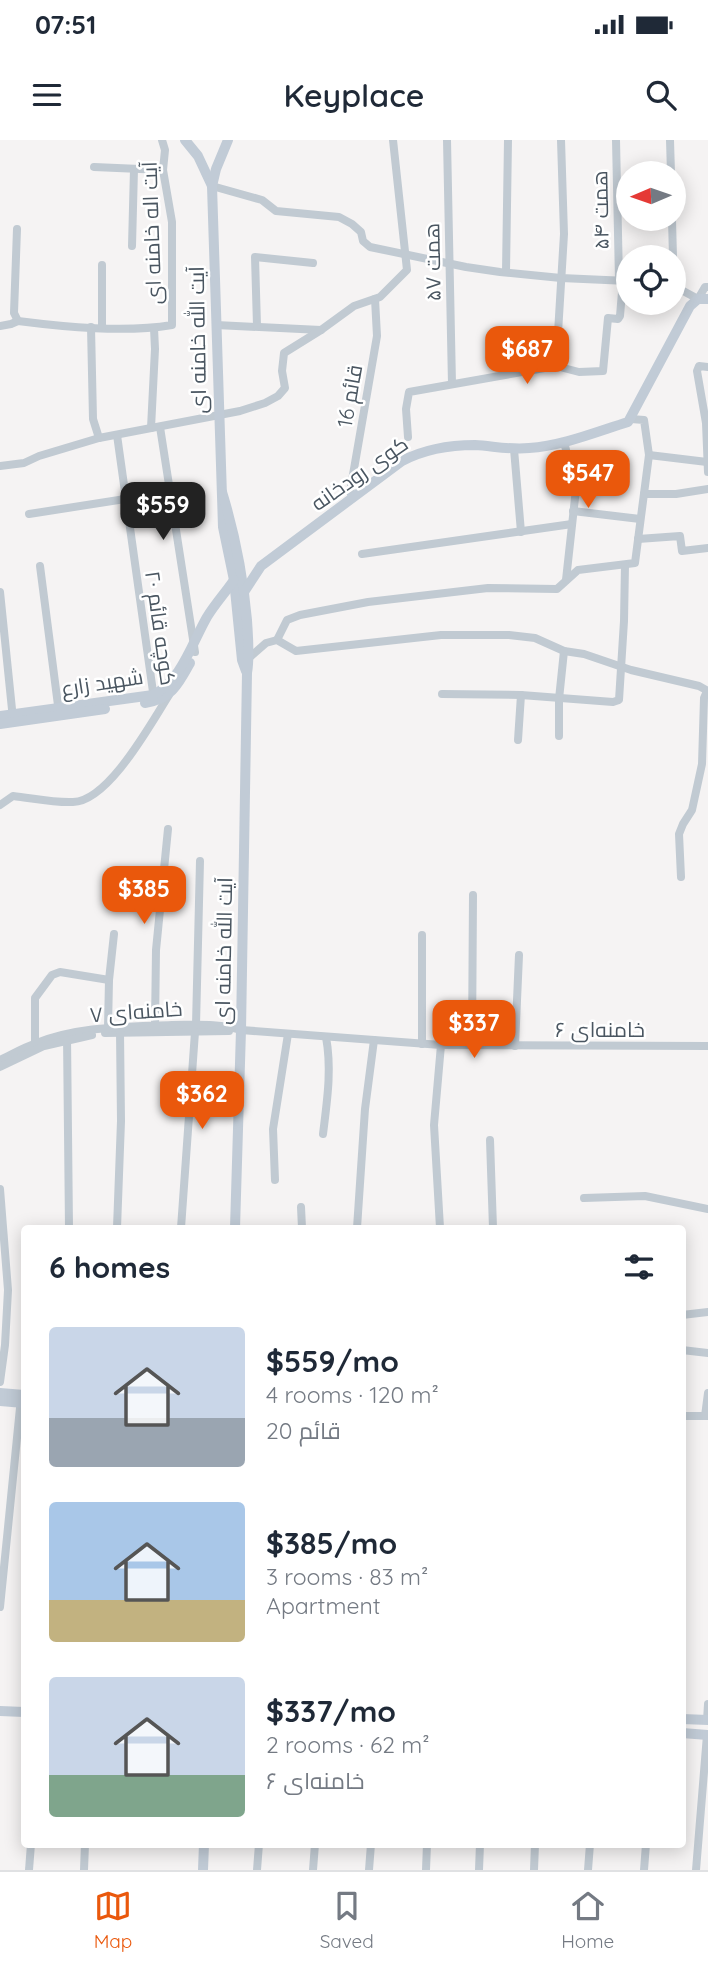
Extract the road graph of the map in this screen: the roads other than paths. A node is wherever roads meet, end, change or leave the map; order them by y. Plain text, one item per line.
1 (162, 140) edge
2 (185, 140) edge
3 (228, 140) edge
4 (393, 140) edge
5 (447, 140) edge
6 (508, 140) edge
7 (561, 140) edge
8 (616, 140) edge
9 (670, 140) edge
10 (671, 161) edge
11 (94, 167) dead end
12 (134, 169) junction
13 (163, 170) junction
14 (212, 186) junction
15 (17, 229) dead end
16 (621, 245) edge
17 (132, 246) dead end
18 (404, 253) junction
19 (313, 263) dead end
20 (450, 263) junction
21 (102, 265) dead end
22 (506, 272) junction
23 (561, 278) junction
24 (616, 280) edge
25 (708, 287) edge
26 (686, 291) edge
27 (375, 299) junction
28 (703, 299) edge
29 (620, 315) edge
30 (18, 321) junction
31 (216, 325) junction
32 (0, 326) edge
33 (257, 326) junction
34 (91, 327) junction
35 (102, 327) junction
36 (153, 328) junction
37 (321, 330) junction
38 (556, 366) junction
39 (708, 367) edge
40 (452, 384) junction
41 (218, 415) junction
42 (631, 419) junction
43 (156, 427) junction
44 (117, 435) junction
45 (408, 437) dead end
46 (99, 438) junction
47 (564, 442) junction
48 (514, 449) junction
49 (649, 455) junction
50 (707, 462) edge
51 (0, 466) edge
52 (708, 472) edge
53 (708, 489) edge
54 (170, 492) junction
55 (222, 492) junction
56 (644, 494) junction
57 (353, 498) junction
58 (126, 500) junction
59 (573, 511) junction
60 (29, 514) dead end
61 (640, 519) junction
62 (572, 524) junction
63 (521, 532) junction
64 (638, 539) junction
65 (708, 548) edge
66 (362, 554) dead end
67 (238, 561) junction
68 (630, 564) junction
69 (40, 566) dead end
70 (261, 566) junction
71 (565, 583) junction
72 (237, 588) junction
73 (0, 592) edge
74 (2, 620) edge
75 (277, 640) junction
76 (195, 647) junction
77 (564, 651) junction
78 (250, 657) junction
79 (620, 666) junction
80 (247, 673) junction
81 (169, 688) junction
82 (708, 691) edge
83 (442, 694) dead end
84 (521, 695) junction
85 (154, 698) junction
86 (559, 699) junction
87 (59, 712) junction
88 (0, 716) edge
89 (13, 718) junction
90 (0, 724) edge
91 (559, 736) dead end
92 (518, 740) dead end
93 (0, 805) edge
94 (168, 829) dead end
95 (200, 861) dead end
96 (681, 877) dead end
97 (473, 895) dead end
98 (114, 934) dead end
99 (422, 935) dead end
100 (519, 955) dead end
101 (109, 980) junction
102 (155, 1026) junction
103 (108, 1028) junction
104 (196, 1028) junction
105 (241, 1030) junction
106 (120, 1032) junction
107 (288, 1034) junction
108 (67, 1037) junction
109 (326, 1037) junction
110 (374, 1040) junction
111 (422, 1044) junction
112 (441, 1045) junction
113 (472, 1045) junction
114 (36, 1046) junction
115 (515, 1046) junction
116 (708, 1046) edge
117 (0, 1060) edge
118 (0, 1067) edge
119 (323, 1134) dead end
120 (490, 1140) dead end
121 (275, 1180) dead end
122 (0, 1189) edge
123 (584, 1198) dead end
124 (301, 1207) dead end
125 (708, 1209) edge
126 (69, 1225) edge
127 (117, 1225) edge
128 (181, 1225) edge
129 (235, 1225) edge
130 (302, 1225) edge
131 (357, 1225) edge
132 (440, 1225) edge
133 (493, 1225) edge
134 (708, 1312) edge
135 (686, 1315) edge
136 (2, 1345) edge
137 (686, 1350) edge
138 (708, 1353) edge
139 (0, 1382) edge
140 (0, 1393) edge
141 (708, 1393) edge
142 (21, 1398) edge
143 (21, 1399) edge
144 (0, 1401) edge
145 (686, 1416) edge
146 (707, 1416) edge
147 (21, 1417) edge
148 (0, 1607) edge
149 (0, 1704) edge
150 (708, 1704) edge
151 (21, 1705) edge
152 (0, 1711) edge
153 (21, 1712) edge
154 (686, 1719) edge
155 (708, 1720) edge
156 (686, 1733) edge
157 (708, 1735) edge
158 (31, 1848) edge
159 (85, 1848) edge
160 (204, 1848) edge
161 (259, 1848) edge
162 (315, 1848) edge
163 (370, 1848) edge
164 (427, 1848) edge
165 (480, 1848) edge
166 (535, 1848) edge
167 (590, 1848) edge
168 (646, 1848) edge
169 (29, 1870) edge
170 (84, 1870) edge
171 (202, 1870) edge
172 (257, 1870) edge
173 (313, 1870) edge
174 (369, 1870) edge
175 (426, 1870) edge
176 (479, 1870) edge
177 (534, 1870) edge
178 (588, 1870) edge
179 (644, 1870) edge
180 (696, 1870) edge

1 - 13 street, آیت اله خامنه ای
2 - 14 street
3 - 14 street
4 - 18 street
5 - 20 street, همت ۵۷
6 - 22 street
7 - 23 street
8 - 16 street, همت ۵۴
9 - 10 street
11 - 12 street
12 - 13 street
12 - 17 street
13 - 36 street, آیت اله خامنه ای
14 - 18 street
14 - 31 street, آیت الله خامنه ای
15 - 30 street
18 - 20 street
18 - 27 street
19 - 33 street
20 - 22 street
20 - 40 street, همت ۵۷
21 - 35 street
22 - 23 street
23 - 24 street
23 - 38 street
25 - 28 street
26 - 28 street
27 - 37 street
27 - 57 street, قائم 16
28 - 42 street
29 - 38 street, همت ۵۴
30 - 32 street
30 - 34 street
31 - 33 street
31 - 41 street, آیت الله خامنه ای
33 - 37 street
34 - 35 street
34 - 46 street
35 - 36 street
36 - 43 street
37 - 41 street
38 - 40 street
39 - 50 street
40 - 45 street
41 - 43 street
41 - 55 street, آیت الله خامنه ای
42 - 47 street, کوی رودخانه
42 - 49 street
43 - 44 street
43 - 54 street
44 - 46 street
44 - 58 street, کوچه قائم ۲۰
46 - 51 street
47 - 48 street, کوی رودخانه
47 - 59 street
48 - 57 street, کوی رودخانه
48 - 63 street
49 - 50 street
49 - 56 street
50 - 52 street
53 - 56 street
54 - 58 street
54 - 76 street
55 - 67 street, آیت الله خامنه ای
55 - 72 street, آیت الله خامنه ای
56 - 61 street
57 - 70 street, کوی رودخانه
58 - 60 street
58 - 85 street, کوچه قائم ۲۰
59 - 61 street
59 - 62 street
61 - 64 street
62 - 63 street
62 - 71 street
63 - 66 street
64 - 65 street
64 - 68 street
67 - 70 street
67 - 72 street, آیت الله خامنه ای
68 - 71 street
68 - 79 street
69 - 87 street
70 - 72 street, شهید زارع
71 - 75 street
72 - 76 street, شهید زارع
72 - 78 street, آیت الله خامنه ای
72 - 80 street, آیت الله خامنه ای
73 - 74 street
74 - 89 street
75 - 77 street
75 - 78 street
76 - 81 street, شهید زارع
77 - 79 street
77 - 86 street
78 - 80 street, آیت الله خامنه ای
79 - 82 street
79 - 86 street
80 - 105 street, آیت الله خامنه ای
81 - 85 street, شهید زارع
81 - 93 street
82 - 96 street
83 - 84 street
84 - 86 street
84 - 92 street
85 - 87 street, شهید زارع
86 - 91 street
87 - 89 street, شهید زارع
88 - 89 street, شهید زارع
89 - 90 street, شهید زارع
94 - 102 street
95 - 104 street
97 - 113 street
98 - 101 street
99 - 111 street
100 - 115 street
101 - 103 street
101 - 114 street
102 - 103 street, خامنه‌ای ۷
102 - 104 street, خامنه‌ای ۷
103 - 108 street, خامنه‌ای ۷
104 - 105 street, خامنه‌ای ۷
104 - 106 street, خامنه‌ای ۷
104 - 128 street
105 - 107 street, خامنه‌ای ۶
105 - 129 street, آیت الله خامنه ای
106 - 108 street, خامنه‌ای ۷
106 - 127 street
107 - 109 street, خامنه‌ای ۶
107 - 121 street
108 - 114 street, خامنه‌ای ۷
108 - 126 street
109 - 110 street, خامنه‌ای ۶
109 - 119 street
110 - 111 street, خامنه‌ای ۶
110 - 131 street
111 - 112 street, خامنه‌ای ۶
112 - 113 street, خامنه‌ای ۶
112 - 132 street
113 - 115 street, خامنه‌ای ۶
114 - 117 street, خامنه‌ای ۷
114 - 118 street, خامنه‌ای ۷
115 - 116 street, خامنه‌ای ۶
120 - 133 street
122 - 136 street
123 - 125 street
124 - 130 street
134 - 135 street
136 - 139 street
137 - 138 street
140 - 142 street
141 - 146 street
143 - 144 street
145 - 146 street
147 - 148 street
149 - 151 street
150 - 155 street
152 - 153 street
154 - 155 street
156 - 157 street
157 - 180 street
158 - 169 street
159 - 170 street
160 - 171 street
161 - 172 street
162 - 173 street
163 - 174 street
164 - 175 street
165 - 176 street
166 - 177 street
167 - 178 street
168 - 179 street

